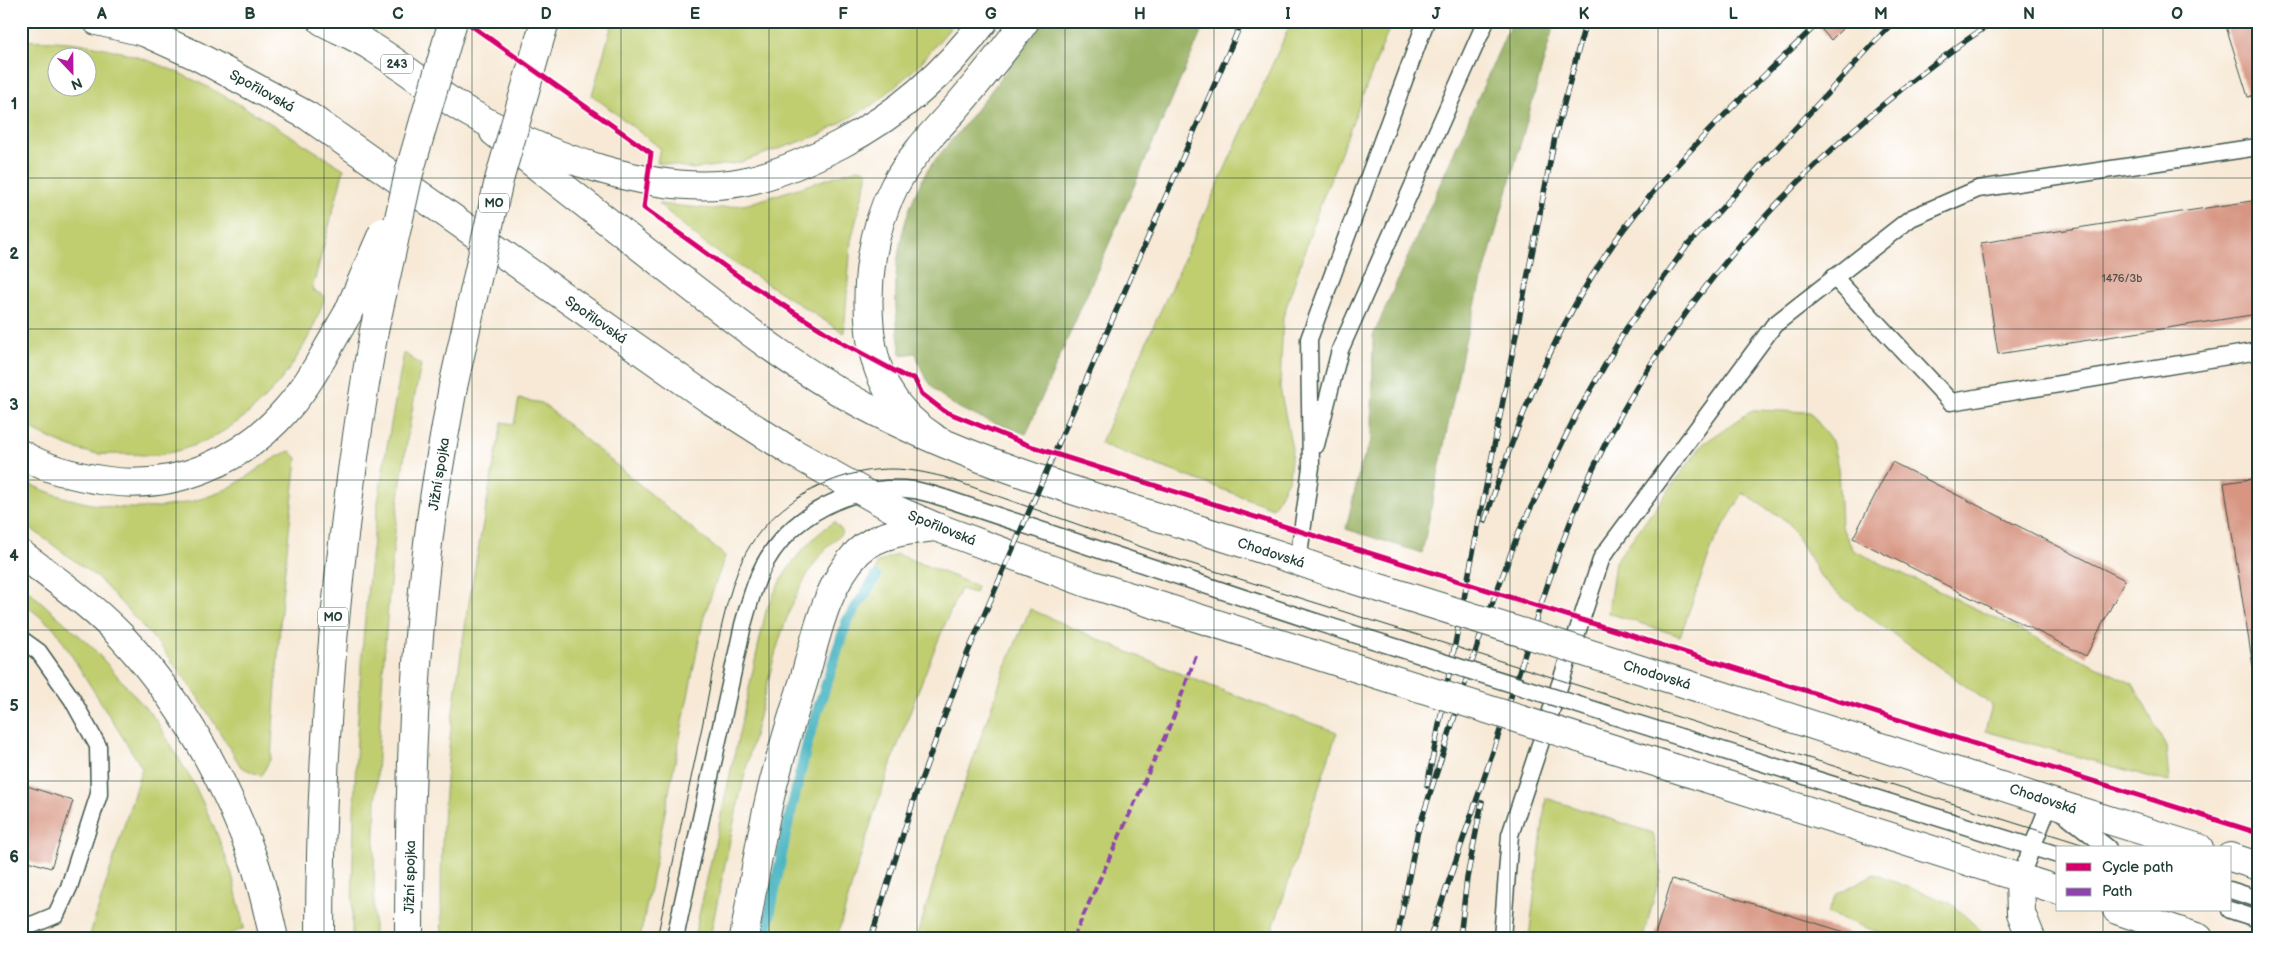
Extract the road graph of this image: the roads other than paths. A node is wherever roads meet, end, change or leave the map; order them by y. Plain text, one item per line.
1 (97, 21) edge
2 (322, 21) edge
3 (453, 21) edge
4 (545, 21) edge
5 (984, 21) edge
6 (1025, 21) edge
7 (1426, 21) edge
8 (1486, 21) edge
9 (132, 26) edge
10 (470, 113) junction
11 (2258, 147) edge
12 (408, 173) junction
13 (1834, 277) junction
14 (2258, 351) edge
15 (933, 437) junction
16 (21, 454) edge
17 (1311, 467) junction
18 (864, 492) junction
19 (936, 527) junction
20 (21, 554) edge
21 (1298, 561) junction
22 (21, 639) edge
23 (2050, 802) junction
24 (2105, 846) edge
25 (2193, 846) edge
26 (2033, 847) junction
27 (2056, 854) edge
28 (2232, 858) edge
29 (2258, 866) edge
30 (2020, 878) junction
31 (2056, 889) edge
32 (2232, 891) edge
33 (2258, 899) edge
34 (2232, 911) edge
35 (2123, 912) edge
36 (2258, 918) edge
37 (21, 922) edge
38 (274, 938) edge
39 (320, 938) edge
40 (409, 938) edge
41 (676, 938) edge
42 (744, 938) edge
43 (1502, 938) edge
44 (2032, 938) edge
45 (2199, 938) edge

1 - 9 main road, Spořilovská
2 - 10 main road, 243
3 - 12 main road, MO, bridge
4 - 40 main road, Jižní spojka / MO, bridge
5 - 10 main road
6 - 15 main road
7 - 17 lane
8 - 17 lane
9 - 18 main road, Spořilovská
10 - 15 main road
11 - 13 lane
12 - 16 main road, bridge
12 - 39 main road, MO, bridge
13 - 14 lane
13 - 43 lane
15 - 21 main road, Chodovská
17 - 21 lane
18 - 19 main road, Spořilovská
18 - 26 lane, bridge
18 - 41 lane
19 - 30 main road, Spořilovská, bridge
19 - 42 main road
20 - 38 main road
21 - 23 main road, Chodovská, bridge
22 - 37 lane
23 - 24 lane
23 - 25 main road, Chodovská
23 - 26 lane
26 - 27 lane
26 - 30 lane
28 - 29 main road
30 - 31 main road
30 - 44 main road
32 - 33 lane
34 - 36 lane
35 - 45 main road

